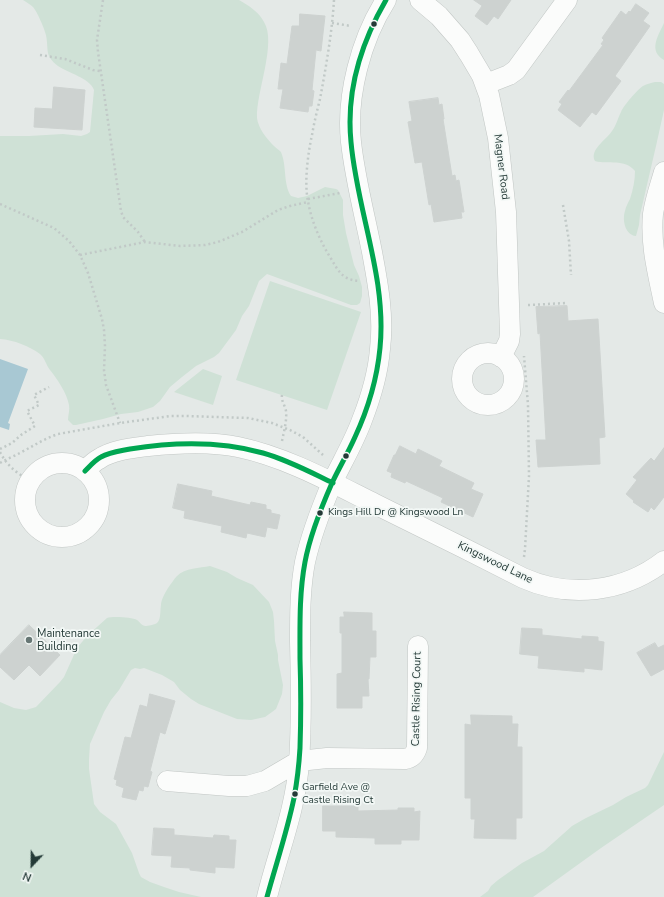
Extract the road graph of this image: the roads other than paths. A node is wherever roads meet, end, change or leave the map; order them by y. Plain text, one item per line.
1 (420, 0) edge
2 (567, 0) edge
3 (379, 3) edge
4 (486, 84) junction
5 (664, 172) edge
6 (664, 303) edge
7 (501, 357) dead end
8 (85, 471) junction
9 (333, 483) junction
10 (664, 561) edge
11 (418, 646) dead end
12 (299, 761) junction
13 (167, 781) dead end
14 (267, 897) edge

1 - 4 street, Magner Road
2 - 4 street
3 - 9 street
4 - 7 street, Magner Road
5 - 6 street
8 - 8 street
8 - 9 street, Kingswood Lane
9 - 10 street, Kingswood Lane
9 - 12 street
11 - 12 street, Castle Rising Court
12 - 13 street
12 - 14 street

